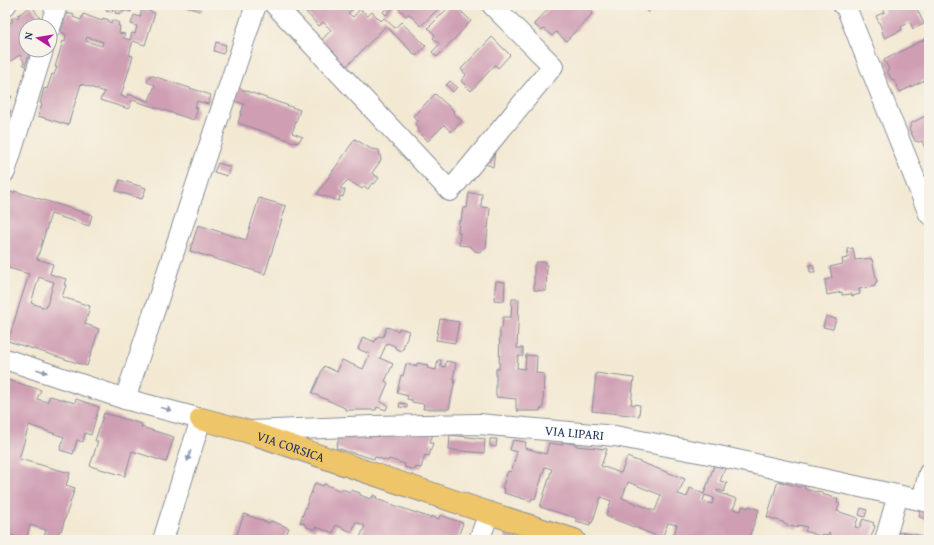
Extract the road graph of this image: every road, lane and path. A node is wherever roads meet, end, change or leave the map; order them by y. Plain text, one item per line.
1 (57, 5) edge
2 (256, 5) edge
3 (275, 5) edge
4 (492, 5) edge
5 (846, 6) edge
6 (53, 18) edge
7 (41, 58) edge
8 (5, 172) edge
9 (929, 214) edge
10 (5, 359) edge
11 (126, 399) junction
12 (201, 419) junction
13 (246, 431) junction
14 (929, 473) edge
15 (898, 495) junction
16 (926, 501) edge
17 (490, 513) junction
18 (163, 540) edge
19 (479, 540) edge
20 (574, 540) edge
21 (885, 540) edge

1 - 6 street
2 - 11 street
3 - 4 street
5 - 9 street
7 - 8 street
10 -> 11 street, VIA CORSICA
11 -> 12 street, VIA CORSICA
12 - 13 main road, VIA CORSICA
12 -> 18 street
13 - 15 street, VIA LIPARI
13 - 17 main road, VIA CORSICA
14 - 16 street
15 - 16 street, VIA LIPARI
15 - 21 street
17 - 19 street
17 - 20 main road, VIA CORSICA

